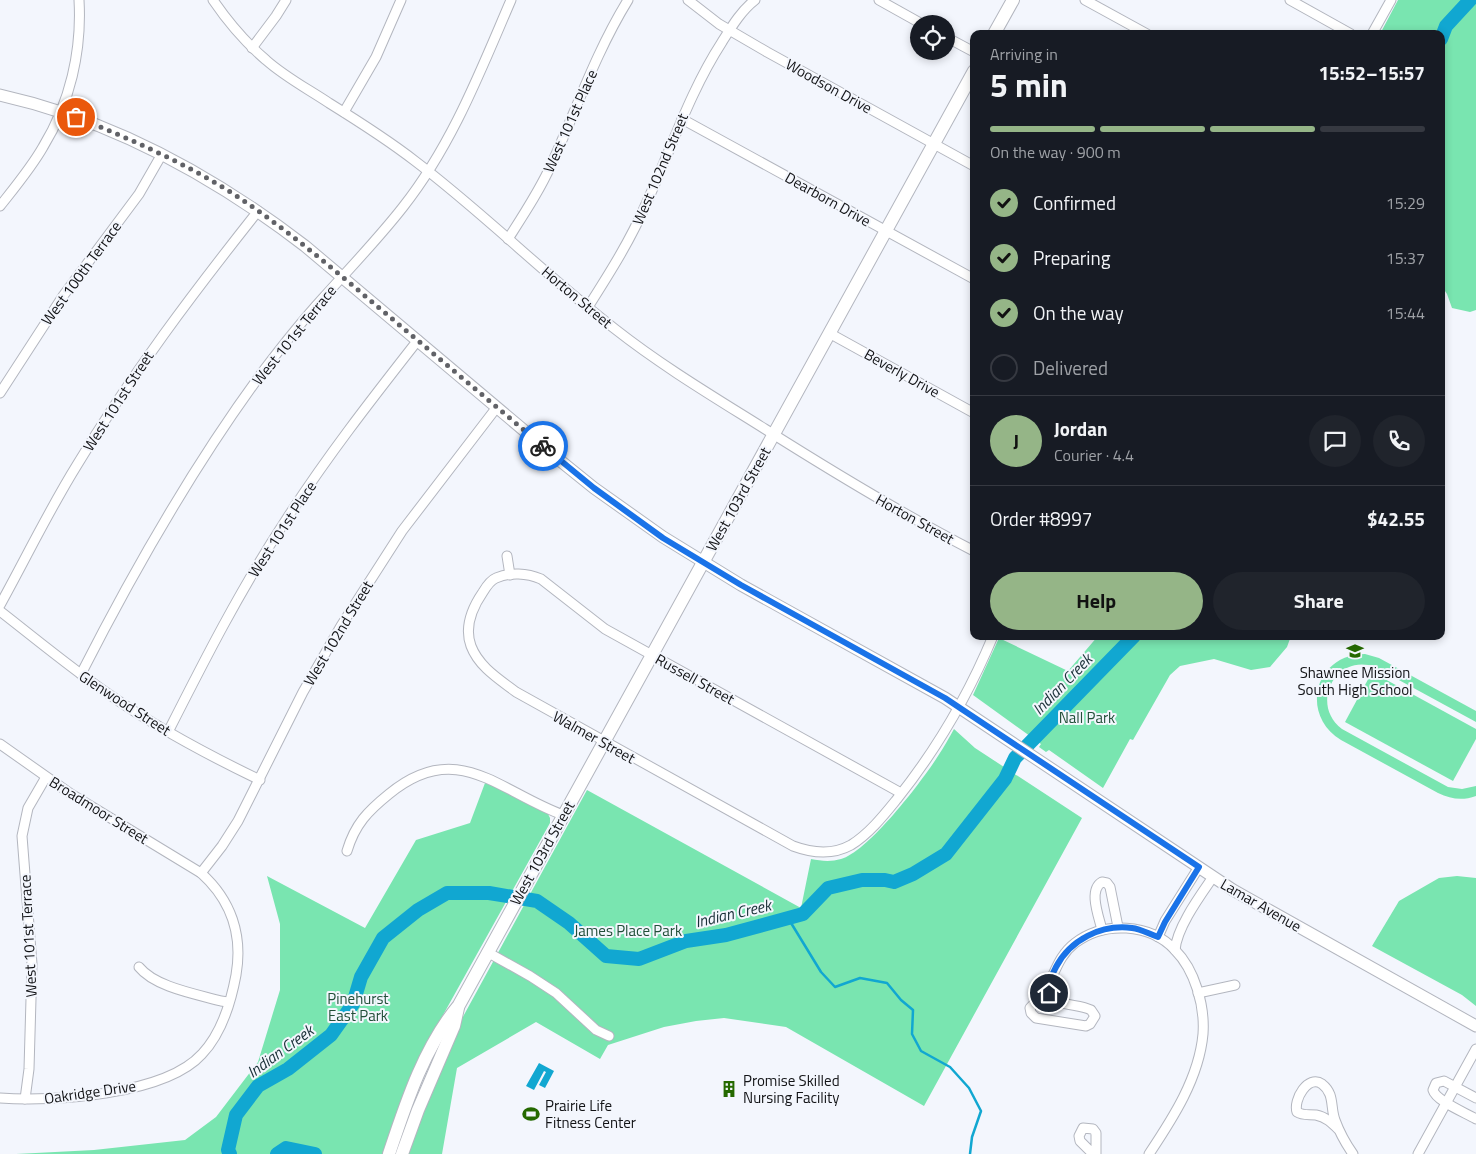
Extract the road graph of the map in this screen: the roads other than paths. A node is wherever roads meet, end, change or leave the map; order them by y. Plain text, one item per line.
1 (79, 0) edge
2 (213, 0) edge
3 (286, 0) edge
4 (401, 0) edge
5 (510, 0) edge
6 (628, 0) edge
7 (688, 0) edge
8 (756, 0) edge
9 (879, 0) edge
10 (1013, 0) edge
11 (1085, 0) edge
12 (1290, 0) edge
13 (1391, 0) edge
14 (910, 17) edge
15 (730, 30) junction
16 (996, 30) edge
17 (1140, 30) edge
18 (1344, 30) edge
19 (1374, 30) edge
20 (955, 42) edge
21 (252, 48) junction
22 (970, 50) edge
23 (970, 78) edge
24 (0, 95) edge
25 (61, 112) junction
26 (344, 112) junction
27 (682, 118) junction
28 (934, 144) junction
29 (162, 154) junction
30 (970, 164) edge
31 (429, 172) junction
32 (0, 206) edge
33 (258, 211) junction
34 (886, 231) junction
35 (508, 239) junction
36 (342, 277) junction
37 (970, 278) edge
38 (588, 307) junction
39 (830, 333) junction
40 (418, 340) junction
41 (0, 393) edge
42 (497, 407) junction
43 (970, 411) edge
44 (774, 434) junction
45 (970, 548) edge
46 (507, 556) dead end
47 (702, 562) junction
48 (510, 575) junction
49 (0, 605) edge
50 (0, 611) edge
51 (991, 640) edge
52 (652, 655) junction
53 (81, 674) junction
54 (960, 708) junction
55 (168, 732) junction
56 (604, 742) junction
57 (0, 744) edge
58 (46, 777) junction
59 (260, 780) junction
60 (901, 793) junction
61 (563, 815) junction
62 (347, 851) dead end
63 (1199, 867) junction
64 (201, 873) junction
65 (1213, 877) junction
66 (1118, 927) junction
67 (1102, 930) junction
68 (1158, 937) junction
69 (1175, 950) junction
70 (488, 952) junction
71 (139, 967) dead end
72 (1235, 985) dead end
73 (1047, 987) junction
74 (1198, 993) junction
75 (228, 1002) junction
76 (459, 1005) junction
77 (1476, 1026) edge
78 (609, 1036) dead end
79 (1476, 1049) edge
80 (1455, 1086) junction
81 (0, 1098) edge
82 (1476, 1098) edge
83 (26, 1099) junction
84 (1447, 1102) junction
85 (1476, 1119) edge
86 (1340, 1130) junction
87 (389, 1154) edge
88 (402, 1154) edge
89 (1149, 1154) edge
90 (1353, 1154) edge
91 (1418, 1154) edge

1 - 25 street
2 - 21 street, Horton Street
3 - 21 street
4 - 26 street
5 - 31 street, West 101st Terrace
6 - 35 street, West 101st Place
7 - 15 street, Woodson Drive
8 - 15 street, West 102nd Street
9 - 14 street
10 - 16 main road
11 - 17 street
12 - 18 street
13 - 19 street
15 - 27 street, West 102nd Street
15 - 28 street, Woodson Drive
20 - 22 street
21 - 26 street, Horton Street
23 - 28 main road, West 103rd Street
24 - 25 street, Lamar Avenue
25 - 29 street, Lamar Avenue
25 - 32 street
26 - 31 street, Horton Street
27 - 34 street, Dearborn Drive
27 - 38 street, West 102nd Street
28 - 30 street, Woodson Drive
28 - 34 main road, West 103rd Street
29 - 33 street, Lamar Avenue
29 - 41 street, West 100th Terrace
31 - 35 street, Horton Street
31 - 36 street, West 101st Terrace
33 - 36 street, Lamar Avenue
33 - 49 street, West 101st Street
34 - 37 street, Dearborn Drive
34 - 39 main road, West 103rd Street
35 - 38 street, Horton Street
36 - 40 street, Lamar Avenue
36 - 53 street, West 101st Terrace
38 - 44 street, Horton Street
39 - 43 street, Beverly Drive
39 - 44 main road, West 103rd Street
40 - 42 street, Lamar Avenue
40 - 55 street, West 101st Place
42 - 47 street, Lamar Avenue
42 - 59 street, West 102nd Street
44 - 45 street, Horton Street
44 - 47 main road, West 103rd Street
46 - 48 street
47 - 52 main road, West 103rd Street
47 - 54 street, Lamar Avenue
48 - 52 street, Russell Street
48 - 56 street, Walmer Street
50 - 53 street, Glenwood Street
51 - 54 street
52 - 56 main road, West 103rd Street
52 - 60 street, Russell Street
53 - 55 street, Glenwood Street
54 - 60 street
54 - 63 street, Lamar Avenue
55 - 59 street, Glenwood Street
56 - 60 street, Walmer Street
56 - 61 main road, West 103rd Street
57 - 58 street, Broadmoor Street
58 - 64 street, Broadmoor Street
58 - 83 street, West 101st Terrace
59 - 64 street, West 102nd Street
61 - 62 street
61 - 70 main road, West 103rd Street
63 - 65 street, Lamar Avenue
63 - 68 street
64 - 75 street, Broadmoor Street
65 - 69 street
65 - 77 street, Lamar Avenue
66 - 67 street
66 - 67 street
66 - 68 street
67 - 73 street
68 - 69 street
69 - 74 street
70 - 76 main road, West 103rd Street
70 - 78 street
71 - 75 street
72 - 74 street
73 - 73 street
74 - 89 street
75 - 83 street, Oakridge Drive
76 - 87 main road, West 103rd Street
76 - 88 main road, West 103rd Street
79 - 80 street
80 - 82 street
80 - 84 street
80 - 84 street
81 - 83 street, Oakridge Drive
84 - 85 street
84 - 91 street
86 - 86 street
86 - 90 street

